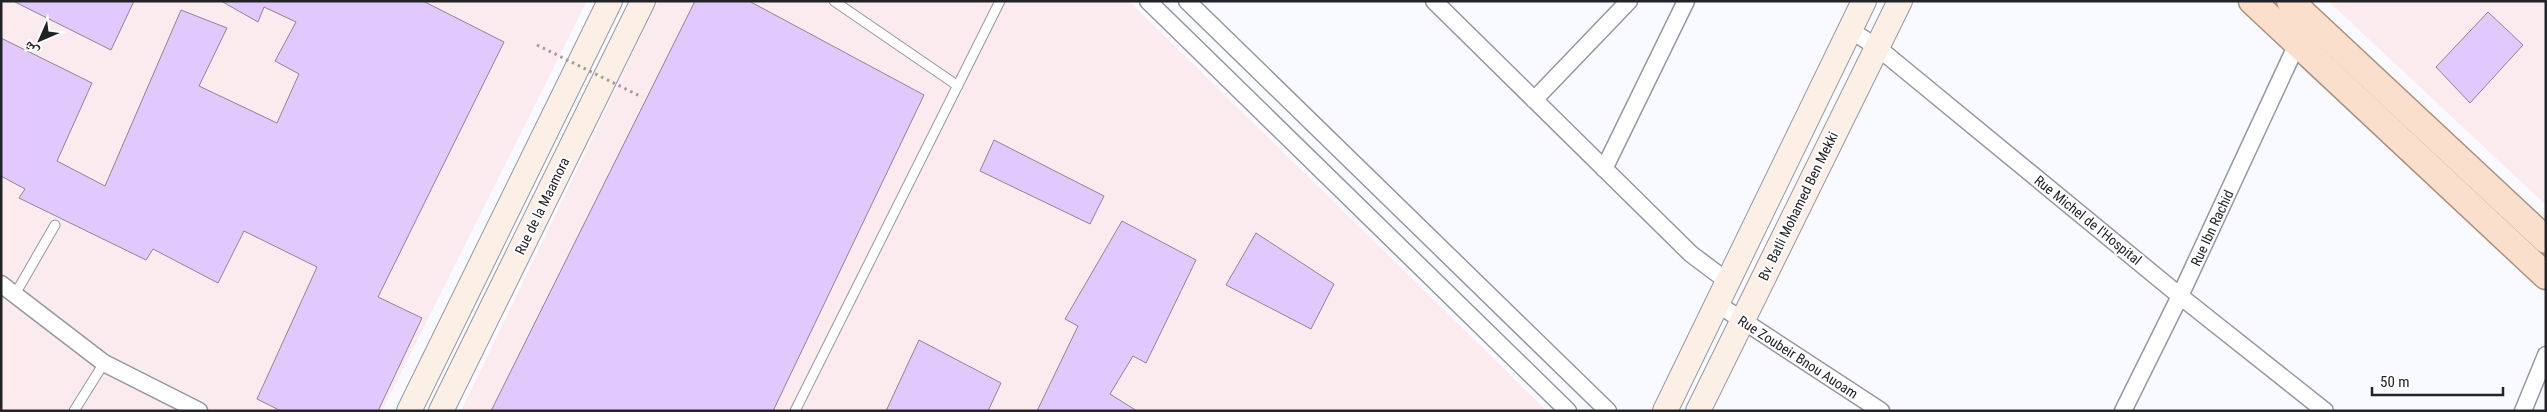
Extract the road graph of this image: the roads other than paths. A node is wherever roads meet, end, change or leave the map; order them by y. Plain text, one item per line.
1 (610, 1) edge
2 (643, 1) edge
3 (834, 1) edge
4 (1000, 1) edge
5 (1148, 1) edge
6 (1187, 1) edge
7 (1434, 1) edge
8 (1628, 1) edge
9 (1686, 1) edge
10 (1864, 1) edge
11 (1900, 1) edge
12 (2252, 1) edge
13 (2290, 1) edge
14 (1850, 30) junction
15 (2297, 44) junction
16 (1877, 47) junction
17 (958, 86) junction
18 (1534, 100) junction
19 (1604, 169) junction
20 (1777, 180) junction
21 (1805, 192) junction
22 (55, 225) dead end
23 (2546, 240) edge
24 (492, 243) junction
25 (517, 255) junction
26 (2546, 276) edge
27 (1727, 281) junction
28 (1, 284) edge
29 (14, 296) junction
30 (2180, 296) junction
31 (1716, 303) junction
32 (1742, 320) junction
33 (2546, 355) edge
34 (104, 363) junction
35 (74, 411) edge
36 (199, 411) edge
37 (409, 411) edge
38 (441, 411) edge
39 (796, 411) edge
40 (1568, 411) edge
41 (1608, 411) edge
42 (1665, 411) edge
43 (1698, 411) edge
44 (1881, 411) edge
45 (2123, 411) edge
46 (2325, 411) edge
47 (2523, 411) edge

1 - 24 street, Rue de la Maamora
2 - 25 street, Rue de la Maamora
3 - 17 lane
4 - 17 lane
5 - 40 street
6 - 41 street
7 - 18 street
8 - 18 street
9 - 19 street
10 - 14 street
11 - 16 street, Bv. Batli Mohamed Ben Mekki
12 - 15 main road
13 - 23 main road
14 - 16 street, Rue Michel de l'Hospital
14 - 20 street
15 - 26 main road
15 - 30 street, Rue Ibn Rachid
16 - 21 street, Bv. Batli Mohamed Ben Mekki
16 - 30 street, Rue Michel de l'Hospital
17 - 39 lane
18 - 19 street
19 - 27 street
20 - 21 street
20 - 27 street
21 - 32 street, Bv. Batli Mohamed Ben Mekki
22 - 29 lane
24 - 25 street
24 - 37 street, Rue de la Maamora
25 - 38 street, Rue de la Maamora
27 - 31 street
28 - 29 street
29 - 34 street
30 - 45 street, Rue Ibn Rachid
30 - 46 street, Rue Michel de l'Hospital
31 - 32 street, Rue Zoubeir Bnou Auoam
31 - 42 street
32 - 43 street, Bv. Batli Mohamed Ben Mekki
32 - 44 street, Rue Zoubeir Bnou Auoam
33 - 47 street
34 - 35 lane
34 - 36 street

